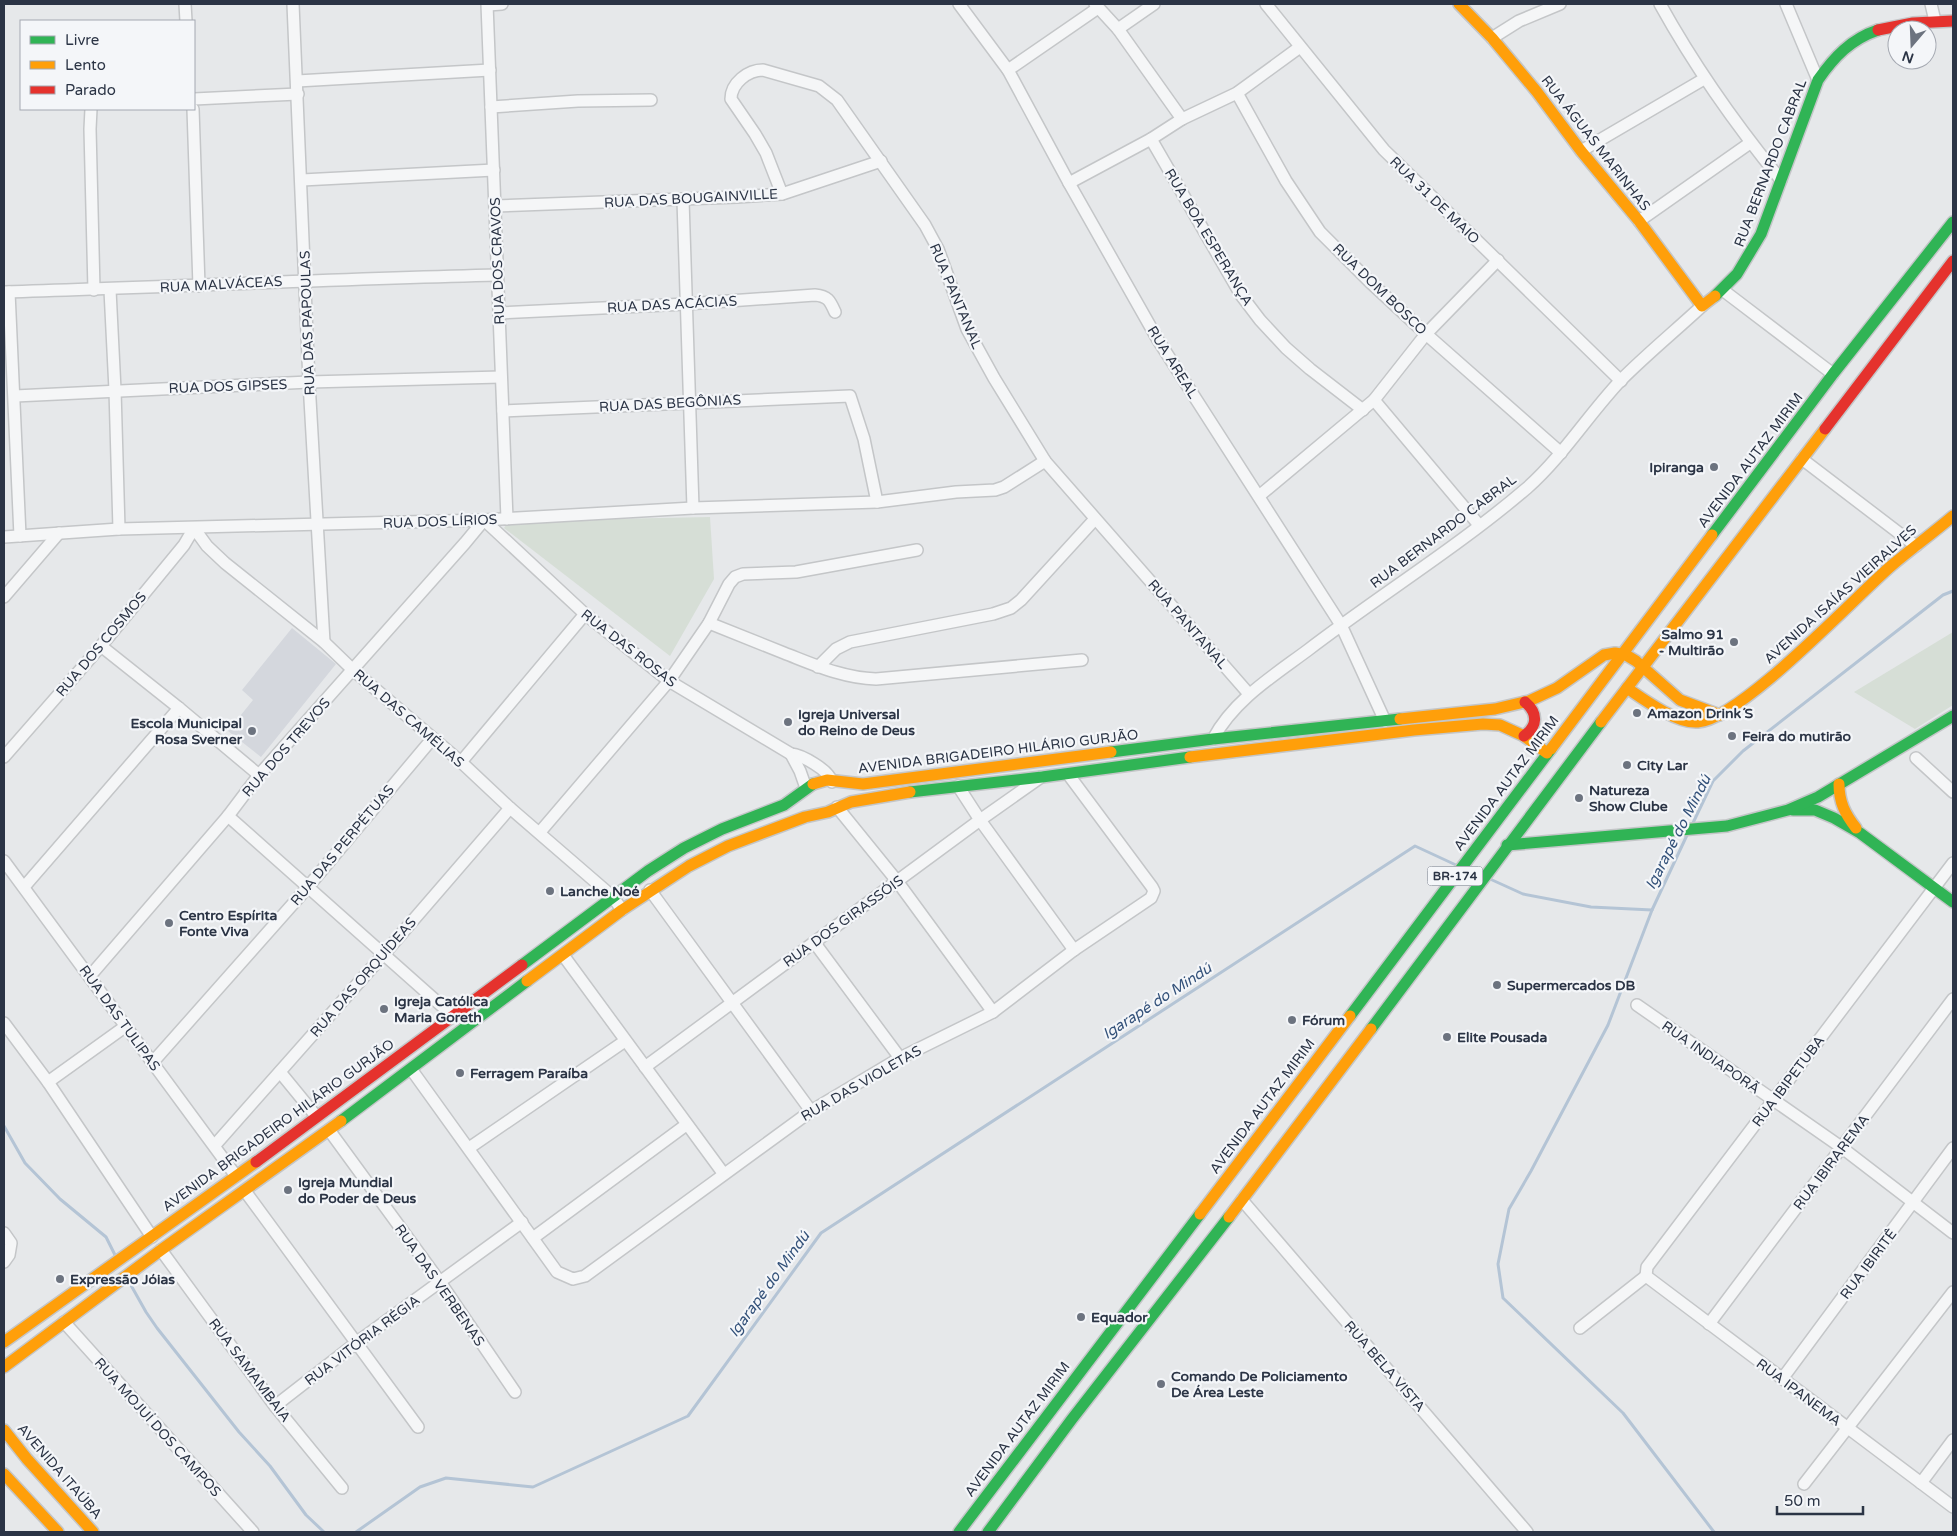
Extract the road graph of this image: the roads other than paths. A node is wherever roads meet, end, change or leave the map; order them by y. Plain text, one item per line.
1 (185, 4) edge
2 (293, 4) edge
3 (488, 4) edge
4 (502, 4) edge
5 (959, 4) edge
6 (1154, 4) edge
7 (1266, 4) edge
8 (1459, 4) edge
9 (1560, 4) edge
10 (1660, 4) edge
11 (1786, 4) edge
12 (1931, 4) edge
13 (1097, 6) edge
14 (186, 20) edge
15 (1935, 20) edge
16 (1937, 21) edge
17 (1953, 21) edge
18 (1118, 29) junction
19 (1887, 29) edge
20 (1492, 38) junction
21 (1300, 47) junction
22 (490, 70) junction
23 (1008, 70) junction
24 (1704, 79) junction
25 (1818, 80) junction
26 (297, 81) junction
27 (1237, 93) junction
28 (298, 94) junction
29 (195, 99) edge
30 (651, 100) dead end
31 (491, 107) junction
32 (91, 110) edge
33 (194, 110) edge
34 (1182, 119) junction
35 (1151, 139) junction
36 (1750, 143) junction
37 (1581, 151) junction
38 (881, 161) junction
39 (494, 170) junction
40 (302, 180) junction
41 (1781, 180) junction
42 (1069, 183) junction
43 (782, 194) junction
44 (683, 200) junction
45 (495, 206) junction
46 (1639, 221) junction
47 (1953, 222) edge
48 (1498, 260) junction
49 (1953, 261) edge
50 (498, 275) junction
51 (306, 280) junction
52 (199, 286) junction
53 (94, 290) junction
54 (110, 290) junction
55 (1724, 291) junction
56 (6, 292) edge
57 (686, 304) junction
58 (1702, 306) junction
59 (834, 312) dead end
60 (499, 313) junction
61 (1426, 334) junction
62 (1833, 374) junction
63 (502, 377) junction
64 (1621, 381) junction
65 (309, 382) junction
66 (116, 390) junction
67 (15, 396) junction
68 (1374, 400) junction
69 (691, 402) junction
70 (1364, 410) junction
71 (503, 411) junction
72 (1561, 453) junction
73 (1802, 459) junction
74 (1045, 462) junction
75 (1259, 496) junction
76 (877, 502) junction
77 (693, 508) junction
78 (1953, 516) edge
79 (507, 519) junction
80 (484, 520) junction
81 (1095, 520) junction
82 (317, 525) junction
83 (1479, 525) junction
84 (194, 528) junction
85 (119, 529) junction
86 (59, 533) junction
87 (20, 536) junction
88 (4, 537) edge
89 (1916, 546) junction
90 (917, 550) dead end
91 (4, 597) edge
92 (585, 614) junction
93 (709, 623) junction
94 (1341, 625) junction
95 (324, 642) junction
96 (101, 646) junction
97 (1624, 653) junction
98 (1082, 660) dead end
99 (818, 667) junction
100 (1642, 667) junction
101 (353, 670) junction
102 (669, 681) junction
103 (1627, 688) junction
104 (1250, 694) junction
105 (1525, 702) junction
106 (179, 708) junction
107 (1720, 715) junction
108 (1953, 716) edge
109 (1385, 721) junction
110 (1524, 736) junction
111 (432, 739) junction
112 (1213, 739) junction
113 (1547, 753) junction
114 (790, 754) junction
115 (4, 757) edge
116 (1916, 758) dead end
117 (461, 762) junction
118 (1068, 774) junction
119 (259, 775) junction
120 (1042, 777) junction
121 (832, 782) junction
122 (1839, 784) junction
123 (958, 786) junction
124 (806, 788) junction
125 (1953, 792) edge
126 (837, 807) junction
127 (510, 808) junction
128 (1788, 810) junction
129 (820, 813) junction
130 (228, 816) junction
131 (980, 820) junction
132 (540, 832) junction
133 (1860, 833) junction
134 (1507, 845) junction
135 (4, 861) edge
136 (1953, 862) edge
137 (897, 881) junction
138 (24, 887) junction
139 (1933, 887) junction
140 (307, 888) junction
141 (650, 890) junction
142 (613, 896) junction
143 (1953, 902) edge
144 (622, 910) junction
145 (814, 942) junction
146 (1074, 950) junction
147 (384, 954) junction
148 (563, 955) junction
149 (90, 976) junction
150 (1953, 999) edge
151 (733, 1002) junction
152 (1637, 1005) dead end
153 (993, 1012) junction
154 (452, 1015) junction
155 (4, 1023) edge
156 (126, 1026) junction
157 (625, 1041) junction
158 (900, 1058) junction
159 (152, 1062) junction
160 (645, 1067) junction
161 (411, 1069) junction
162 (280, 1072) junction
163 (48, 1082) junction
164 (1774, 1101) junction
165 (811, 1111) junction
166 (316, 1116) junction
167 (686, 1125) junction
168 (329, 1130) junction
169 (215, 1145) junction
170 (469, 1148) junction
171 (1842, 1148) junction
172 (1953, 1148) edge
173 (723, 1173) junction
174 (236, 1176) junction
175 (245, 1191) junction
176 (1242, 1200) junction
177 (1913, 1203) junction
178 (522, 1222) junction
179 (4, 1233) edge
180 (1953, 1233) edge
181 (152, 1237) junction
182 (533, 1238) junction
183 (161, 1250) junction
184 (4, 1262) edge
185 (1646, 1276) junction
186 (440, 1282) junction
187 (1953, 1292) edge
188 (64, 1322) junction
189 (1708, 1324) junction
190 (1580, 1328) dead end
191 (4, 1342) edge
192 (356, 1343) junction
193 (4, 1367) edge
194 (1782, 1379) junction
195 (515, 1392) dead end
196 (275, 1406) junction
197 (418, 1426) dead end
198 (1846, 1428) junction
199 (4, 1430) edge
200 (1953, 1440) edge
201 (4, 1474) edge
202 (1921, 1483) junction
203 (1804, 1484) dead end
204 (342, 1488) dead end
205 (1953, 1507) edge
206 (89, 1528) edge
207 (58, 1532) edge
208 (76, 1532) edge
209 (253, 1532) edge
210 (959, 1532) edge
211 (988, 1532) edge
212 (1527, 1532) edge

1 - 14 street
2 - 26 street, RUA DAS PAPOULAS
3 - 4 street
3 - 22 street, RUA DOS CRAVOS
5 - 23 street, RUA AREAL
6 - 18 street
7 - 21 street, RUA 31 DE MAIO
8 - 20 street, RUA ÁGUAS MARINHAS
9 - 20 street
10 - 24 street
11 - 25 street
12 - 15 street
13 - 18 street
13 - 23 street
16 - 17 street, RUA BERNARDO CABRAL
18 - 34 street
19 - 25 street, RUA BERNARDO CABRAL
20 - 37 street, RUA ÁGUAS MARINHAS
21 - 27 street
21 - 48 street, RUA 31 DE MAIO
22 - 26 street
22 - 31 street, RUA DOS CRAVOS
23 - 42 street, RUA AREAL
24 - 36 street
24 - 37 street
25 - 41 street, RUA BERNARDO CABRAL
26 - 28 street, RUA DAS PAPOULAS
27 - 34 street
27 - 61 street, RUA DOM BOSCO
28 - 29 street
28 - 40 street, RUA DAS PAPOULAS
30 - 31 street
31 - 39 street, RUA DOS CRAVOS
32 - 53 street
33 - 52 street
34 - 35 street
35 - 42 street
35 - 70 street, RUA BOA ESPERANÇA
36 - 41 street
36 - 46 street
37 - 46 street, RUA ÁGUAS MARINHAS
38 - 43 street, RUA DAS BOUGAINVILLE
38 - 43 street, RUA PANTANAL
38 - 74 street, RUA PANTANAL
39 - 40 street
39 - 45 street, RUA DOS CRAVOS
40 - 51 street, RUA DAS PAPOULAS
41 - 55 street, RUA BERNARDO CABRAL
42 - 75 street, RUA AREAL
43 - 44 street, RUA DAS BOUGAINVILLE
44 - 45 street, RUA DAS BOUGAINVILLE
44 - 57 street
45 - 50 street, RUA DOS CRAVOS
46 - 58 street, RUA ÁGUAS MARINHAS
47 - 62 street, AVENIDA AUTAZ MIRIM / BR-174
48 - 61 street
48 - 64 street, RUA 31 DE MAIO
49 - 73 street, BR-174
50 - 51 street, RUA MALVÁCEAS
50 - 60 street, RUA DOS CRAVOS
51 - 52 street, RUA MALVÁCEAS
51 - 65 street, RUA DAS PAPOULAS
52 - 54 street, RUA MALVÁCEAS
53 - 54 street, RUA MALVÁCEAS
53 - 56 street, RUA MALVÁCEAS
54 - 66 street
55 - 58 street, RUA BERNARDO CABRAL
55 - 62 street
56 - 67 street
57 - 59 street, RUA DAS ACÁCIAS
57 - 60 street, RUA DAS ACÁCIAS
57 - 69 street
58 - 64 street, RUA BERNARDO CABRAL
60 - 63 street, RUA DOS CRAVOS
61 - 68 street
61 - 72 street, RUA DOM BOSCO
62 - 97 street, AVENIDA AUTAZ MIRIM / BR-174
63 - 65 street, RUA DOS GIPSES
63 - 71 street, RUA DOS CRAVOS
64 - 72 street, RUA BERNARDO CABRAL
65 - 66 street, RUA DOS GIPSES
65 - 82 street, RUA DAS PAPOULAS
66 - 67 street, RUA DOS GIPSES
66 - 85 street
67 - 87 street
68 - 70 street
68 - 83 street
69 - 71 street, RUA DAS BEGÔNIAS
69 - 76 street, RUA DAS BEGÔNIAS
69 - 77 street
70 - 75 street
71 - 79 street, RUA DOS CRAVOS
72 - 83 street, RUA BERNARDO CABRAL
73 - 89 street
73 - 100 street, BR-174
74 - 76 street, RUA DOS LÍRIOS
74 - 81 street, RUA PANTANAL
75 - 94 street, RUA AREAL
76 - 77 street, RUA DOS LÍRIOS
77 - 79 street, RUA DOS LÍRIOS
78 - 89 street, AVENIDA ISAÍAS VIEIRALVES
79 - 80 street, RUA DOS LÍRIOS
80 - 82 street, RUA DOS LÍRIOS
80 - 92 street, RUA DAS ROSAS
80 - 101 street, RUA DOS TREVOS
81 - 99 street
81 - 104 street, RUA PANTANAL
82 - 84 street, RUA DOS LÍRIOS
82 - 95 street, RUA DAS PAPOULAS
83 - 94 street, RUA BERNARDO CABRAL
84 - 85 street, RUA DOS LÍRIOS
84 - 95 street, RUA DAS CAMÉLIAS
84 - 96 street, RUA DOS COSMOS
85 - 86 street, RUA DOS LÍRIOS
86 - 87 street, RUA DOS LÍRIOS
86 - 91 street
87 - 88 street, RUA DOS LÍRIOS
89 - 107 street, AVENIDA ISAÍAS VIEIRALVES
90 - 93 street
92 - 102 street, RUA DAS ROSAS
92 - 117 street
93 - 99 street
93 - 102 street
94 - 104 street, RUA BERNARDO CABRAL
94 - 109 street, RUA AREAL
95 - 101 street, RUA DAS CAMÉLIAS
96 - 106 street
96 - 115 street, RUA DOS COSMOS
97 - 100 street
97 - 105 street, AVENIDA BRIGADEIRO HILÁRIO GURJÃO
97 - 113 street, AVENIDA AUTAZ MIRIM / BR-174
98 - 99 street
100 - 103 street, BR-174
100 - 107 street
101 - 111 street, RUA DAS CAMÉLIAS
101 - 119 street, RUA DOS TREVOS
102 - 114 street, RUA DAS ROSAS
102 - 132 street
103 - 107 street
103 - 134 street, BR-174
104 - 112 street, RUA BERNARDO CABRAL
105 - 109 street, AVENIDA BRIGADEIRO HILÁRIO GURJÃO
105 - 110 street
106 - 119 street
106 - 138 street
108 - 122 street
109 - 112 street, AVENIDA BRIGADEIRO HILÁRIO GURJÃO
110 - 113 street, AVENIDA BRIGADEIRO HILÁRIO GURJÃO
110 - 118 street, AVENIDA BRIGADEIRO HILÁRIO GURJÃO
111 - 117 street, RUA DAS CAMÉLIAS
111 - 140 street, RUA DAS PERPÉTUAS
112 - 121 street, AVENIDA BRIGADEIRO HILÁRIO GURJÃO
113 - 210 street, AVENIDA AUTAZ MIRIM / BR-174
114 - 121 street, RUA DAS ROSAS
114 - 124 street
116 - 125 street
117 - 127 street, RUA DAS CAMÉLIAS
118 - 120 street, AVENIDA BRIGADEIRO HILÁRIO GURJÃO
118 - 146 street, RUA DAS VIOLETAS
119 - 130 street, RUA DOS TREVOS
120 - 123 street, AVENIDA BRIGADEIRO HILÁRIO GURJÃO
120 - 131 street, RUA DOS GIRASSÓIS
121 - 124 street, AVENIDA BRIGADEIRO HILÁRIO GURJÃO
121 - 126 street
122 - 128 street
122 - 133 street
123 - 126 street, AVENIDA BRIGADEIRO HILÁRIO GURJÃO
123 - 131 street
124 - 129 street
124 - 142 street, AVENIDA BRIGADEIRO HILÁRIO GURJÃO
126 - 129 street, AVENIDA BRIGADEIRO HILÁRIO GURJÃO
126 - 137 street
127 - 132 street, RUA DAS CAMÉLIAS
127 - 147 street, RUA DAS ORQUÍDEAS
128 - 133 street
128 - 134 street
129 - 141 street, AVENIDA BRIGADEIRO HILÁRIO GURJÃO
130 - 140 street
130 - 149 street, RUA DOS TREVOS
131 - 137 street, RUA DOS GIRASSÓIS
131 - 146 street
132 - 142 street, RUA DAS CAMÉLIAS
133 - 139 street
134 - 176 street, BR-174
135 - 138 street, RUA DAS TULIPAS
136 - 139 street, RUA IBIPETUBA
137 - 145 street, RUA DOS GIRASSÓIS
137 - 153 street
138 - 149 street, RUA DAS TULIPAS
139 - 143 street
139 - 164 street, RUA IBIPETUBA
140 - 147 street
140 - 159 street, RUA DAS PERPÉTUAS
141 - 144 street, AVENIDA BRIGADEIRO HILÁRIO GURJÃO
141 - 151 street
142 - 144 street, RUA DAS CAMÉLIAS
142 - 154 street, AVENIDA BRIGADEIRO HILÁRIO GURJÃO
144 - 148 street, AVENIDA BRIGADEIRO HILÁRIO GURJÃO
145 - 151 street, RUA DOS GIRASSÓIS
145 - 158 street
146 - 153 street, RUA DAS VIOLETAS
147 - 154 street
147 - 162 street, RUA DAS ORQUÍDEAS
148 - 157 street
148 - 161 street, AVENIDA BRIGADEIRO HILÁRIO GURJÃO
149 - 156 street, RUA DAS TULIPAS
150 - 171 street, RUA IBIRAREMA
151 - 160 street, RUA DOS GIRASSÓIS
151 - 165 street
152 - 164 street, RUA INDIAPORÃ
153 - 158 street, RUA DAS VIOLETAS
154 - 166 street, AVENIDA BRIGADEIRO HILÁRIO GURJÃO
155 - 163 street
156 - 159 street, RUA DAS TULIPAS
156 - 163 street
157 - 160 street
157 - 170 street
158 - 165 street, RUA DAS VIOLETAS
159 - 169 street, RUA DAS TULIPAS
160 - 167 street
161 - 168 street, AVENIDA BRIGADEIRO HILÁRIO GURJÃO
161 - 170 street
162 - 166 street
162 - 169 street, RUA DAS ORQUÍDEAS
163 - 181 street
164 - 171 street, RUA INDIAPORÃ
164 - 185 street, RUA IBIPETUBA
165 - 173 street, RUA DAS VIOLETAS
166 - 174 street, AVENIDA BRIGADEIRO HILÁRIO GURJÃO
167 - 173 street
167 - 182 street
168 - 175 street, AVENIDA BRIGADEIRO HILÁRIO GURJÃO
168 - 186 street, RUA DAS VERBENAS
169 - 174 street, RUA DAS TULIPAS
170 - 178 street
171 - 177 street, RUA INDIAPORÃ
171 - 189 street, RUA IBIRAREMA
172 - 177 street, RUA IBIRITÊ
173 - 182 street, RUA DAS VIOLETAS
174 - 181 street, AVENIDA BRIGADEIRO HILÁRIO GURJÃO
175 - 183 street, AVENIDA BRIGADEIRO HILÁRIO GURJÃO
175 - 192 street
176 - 211 street, BR-174
176 - 212 street, RUA BELA VISTA
177 - 180 street, RUA INDIAPORÃ
177 - 194 street, RUA IBIRITÊ
178 - 182 street
178 - 186 street, RUA VITÓRIA RÉGIA
179 - 184 street
181 - 191 street, AVENIDA BRIGADEIRO HILÁRIO GURJÃO
183 - 188 street, AVENIDA BRIGADEIRO HILÁRIO GURJÃO
183 - 196 street, RUA SAMAMBAIA
185 - 189 street, RUA IPANEMA
185 - 190 street
186 - 192 street, RUA VITÓRIA RÉGIA
186 - 195 street, RUA DAS VERBENAS
187 - 198 street
188 - 193 street, AVENIDA BRIGADEIRO HILÁRIO GURJÃO
188 - 209 street, RUA MOJUÍ DOS CAMPOS
189 - 194 street, RUA IPANEMA
192 - 196 street, RUA VITÓRIA RÉGIA
192 - 197 street
194 - 198 street, RUA IPANEMA
196 - 204 street, RUA SAMAMBAIA
198 - 202 street, RUA IPANEMA
198 - 203 street
199 - 206 street, AVENIDA ITAÚBA
200 - 202 street
201 - 207 street
202 - 205 street, RUA IPANEMA
206 - 208 street

